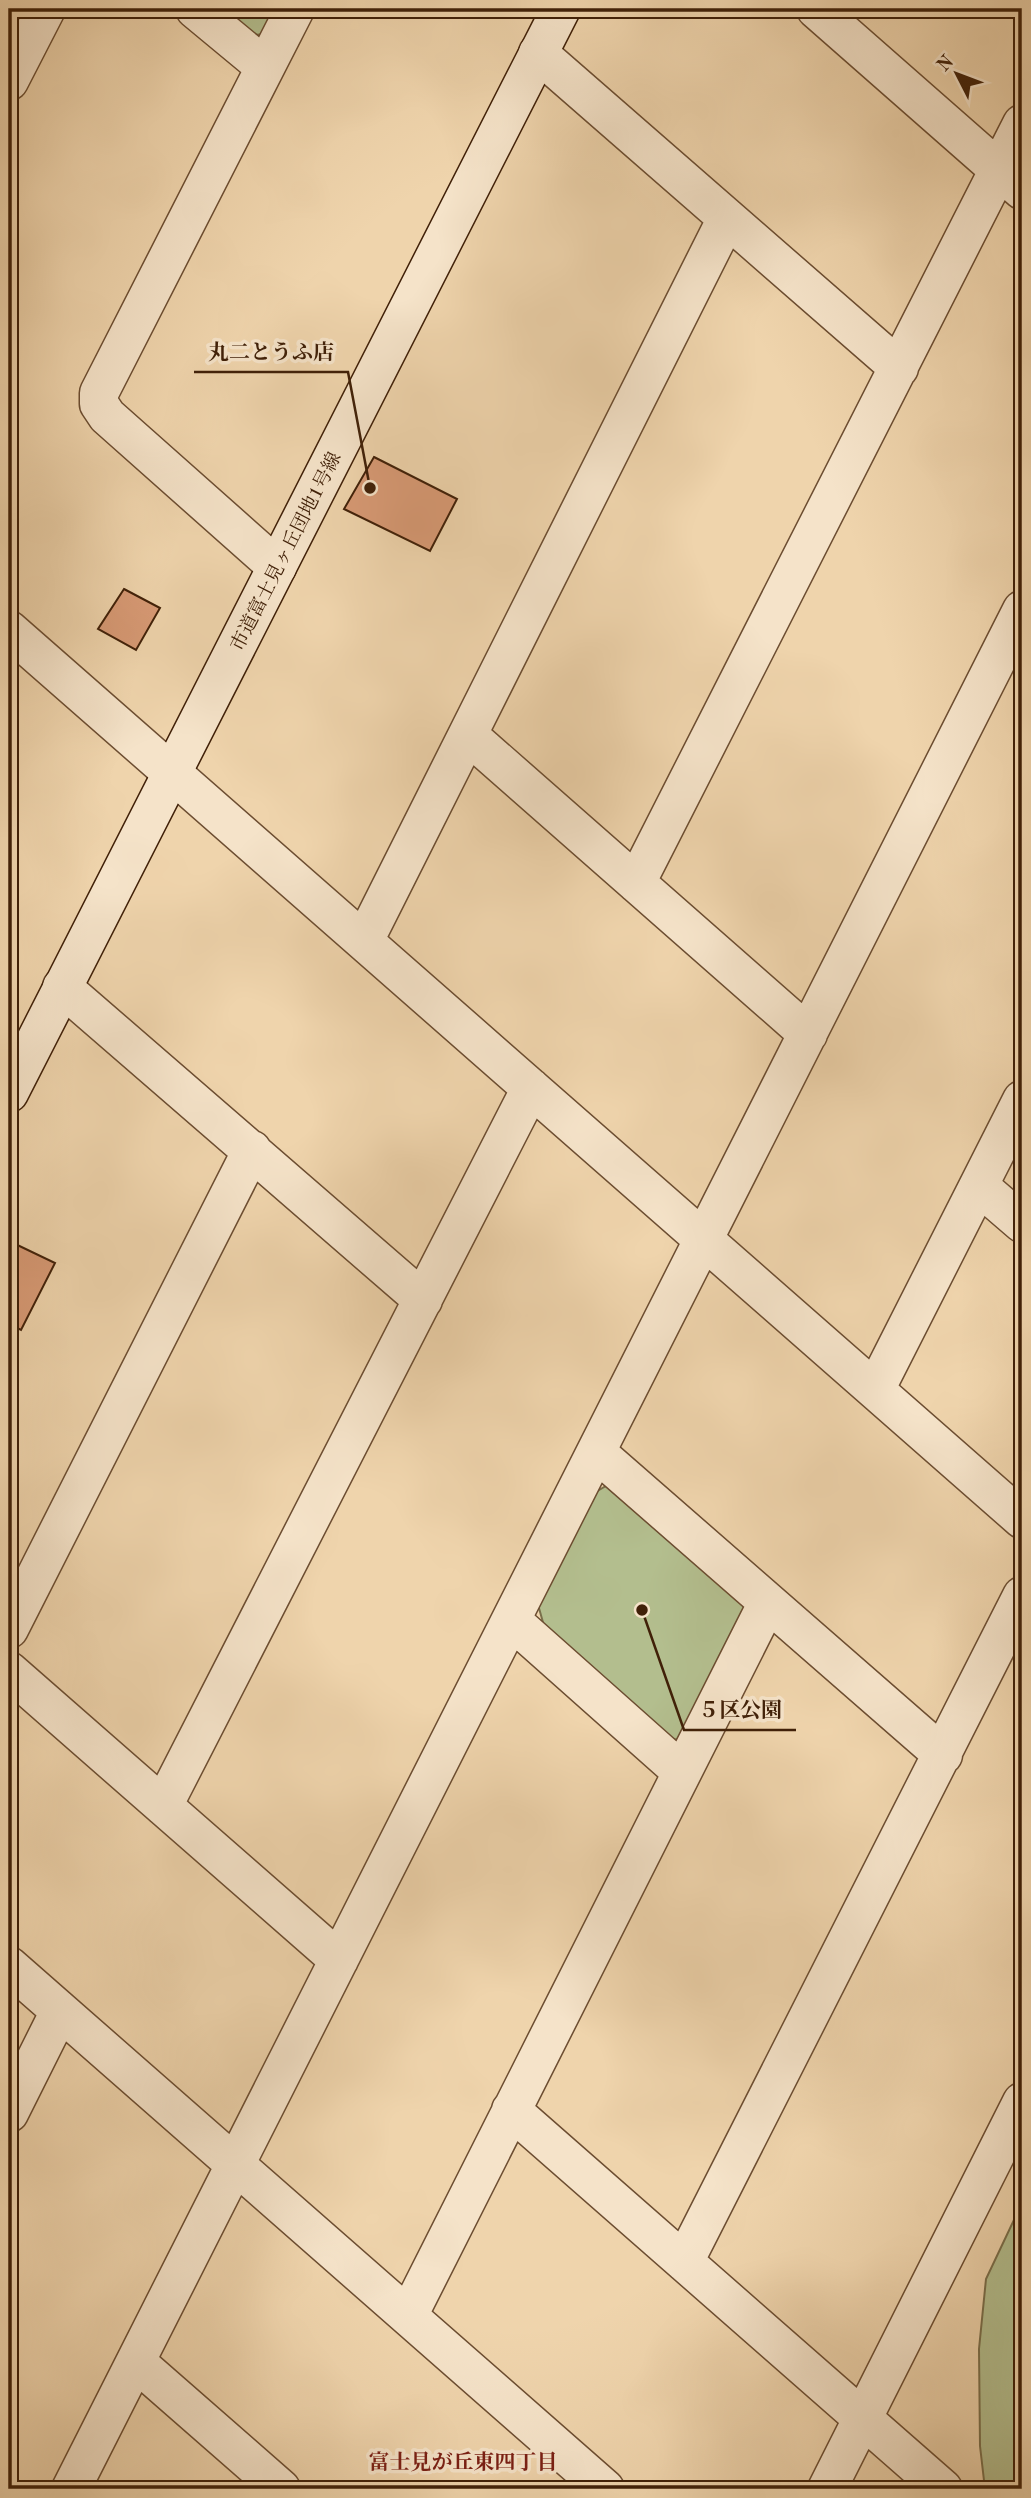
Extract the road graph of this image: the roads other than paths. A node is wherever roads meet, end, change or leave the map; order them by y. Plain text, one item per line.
1 (46, 9) edge
2 (195, 9) edge
3 (295, 9) edge
4 (561, 9) edge
5 (825, 12) edge
6 (538, 53) junction
7 (265, 67) junction
8 (9, 81) edge
9 (1022, 124) edge
10 (1011, 180) edge
11 (727, 218) junction
12 (899, 368) junction
13 (277, 567) junction
14 (1022, 610) edge
15 (9, 630) edge
16 (468, 734) junction
17 (172, 773) junction
18 (636, 883) junction
19 (363, 942) junction
20 (62, 987) junction
21 (808, 1034) junction
22 (531, 1088) junction
23 (9, 1093) edge
24 (1022, 1100) edge
25 (252, 1150) junction
26 (979, 1186) junction
27 (1022, 1223) edge
28 (703, 1240) junction
29 (423, 1300) junction
30 (875, 1390) junction
31 (596, 1452) junction
32 (1022, 1519) edge
33 (1022, 1596) edge
34 (767, 1604) junction
35 (511, 1620) junction
36 (9, 1629) edge
37 (9, 1671) edge
38 (943, 1755) junction
39 (682, 1772) junction
40 (163, 1806) junction
41 (339, 1960) junction
42 (9, 1966) edge
43 (60, 2011) junction
44 (1022, 2102) edge
45 (511, 2110) junction
46 (9, 2113) edge
47 (236, 2165) junction
48 (684, 2262) junction
49 (408, 2316) junction
50 (136, 2362) junction
51 (863, 2419) junction
52 (586, 2482) edge
53 (71, 2489) edge
54 (281, 2489) edge
55 (827, 2489) edge
56 (943, 2489) edge

1 - 8 street
2 - 7 street
3 - 7 street
4 - 6 street, 市道富士見ヶ丘団地1号線
5 - 10 street
6 - 11 street
6 - 13 street, 市道富士見ヶ丘団地1号線
7 - 13 street
9 - 10 street
10 - 12 street
11 - 12 street
11 - 16 street
12 - 18 street
13 - 17 street, 市道富士見ヶ丘団地1号線
14 - 21 street
15 - 17 street
16 - 18 street
16 - 19 street
17 - 19 street
17 - 20 street, 市道富士見ヶ丘団地1号線
18 - 21 street
19 - 22 street
20 - 23 street, 市道富士見ヶ丘団地1号線
20 - 25 street
21 - 28 street
22 - 28 street
22 - 29 street
24 - 26 street
25 - 29 street
25 - 36 street
26 - 27 street
26 - 30 street
28 - 30 street
28 - 31 street
29 - 40 street
30 - 32 street
31 - 34 street
31 - 35 street
33 - 38 street
34 - 38 street
34 - 39 street
35 - 39 street
35 - 41 street
37 - 40 street
38 - 48 street
39 - 45 street
40 - 41 street
41 - 47 street
42 - 43 street
43 - 46 street
43 - 47 street
44 - 51 street
45 - 48 street
45 - 49 street
47 - 49 street
47 - 50 street
48 - 51 street
49 - 52 street
50 - 53 street
50 - 54 street
51 - 55 street
51 - 56 street

